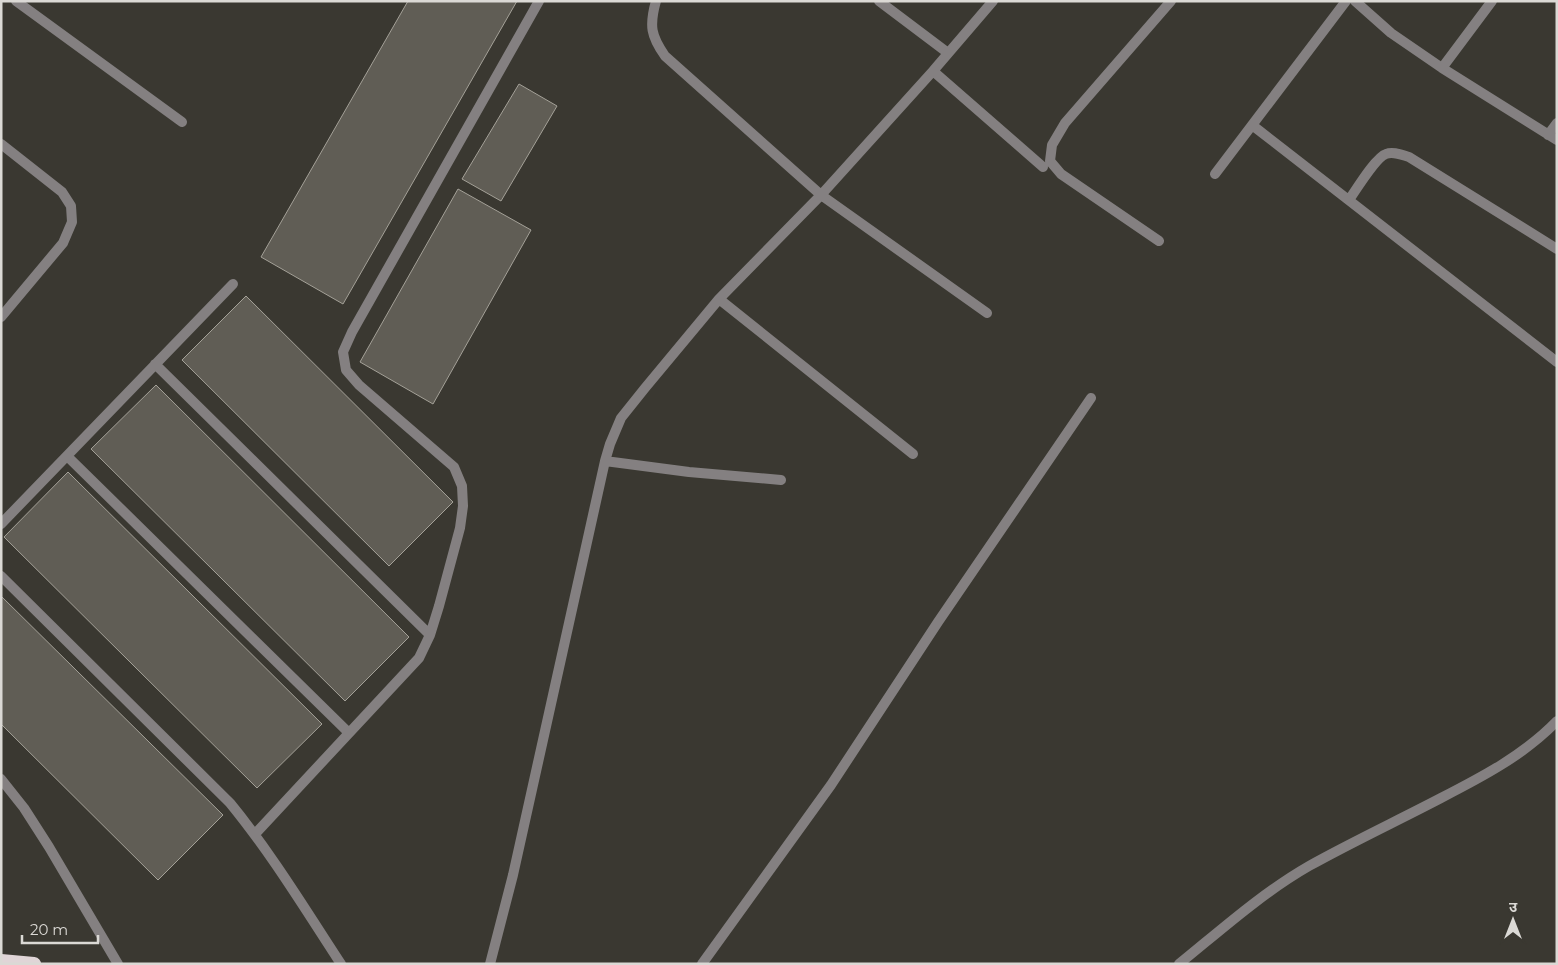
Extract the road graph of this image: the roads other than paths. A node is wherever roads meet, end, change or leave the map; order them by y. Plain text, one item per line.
1 (16, 1) edge
2 (539, 1) edge
3 (656, 1) edge
4 (880, 1) edge
5 (993, 1) edge
6 (1171, 1) edge
7 (1346, 1) edge
8 (1355, 1) edge
9 (1492, 1) edge
10 (948, 54) junction
11 (1442, 68) junction
12 (933, 71) junction
13 (182, 122) dead end
14 (1557, 123) edge
15 (1252, 125) junction
16 (1553, 137) edge
17 (1, 144) edge
18 (1043, 167) dead end
19 (1215, 174) dead end
20 (821, 195) junction
21 (1349, 200) junction
22 (1159, 241) dead end
23 (1557, 249) edge
24 (233, 284) dead end
25 (719, 299) junction
26 (987, 313) dead end
27 (1, 317) edge
28 (1557, 362) edge
29 (155, 364) junction
30 (1091, 398) dead end
31 (913, 454) dead end
32 (67, 456) junction
33 (605, 461) junction
34 (781, 480) dead end
35 (1, 524) edge
36 (1, 576) edge
37 (430, 635) junction
38 (1557, 721) edge
39 (349, 733) junction
40 (1, 779) edge
41 (256, 834) junction
42 (1, 962) edge
43 (34, 964) edge
44 (118, 964) edge
45 (341, 964) edge
46 (490, 964) edge
47 (702, 964) edge
48 (1179, 964) edge

1 - 13 street
2 - 37 street
3 - 20 street
4 - 10 street
5 - 10 street
6 - 22 street
7 - 15 street
8 - 11 street
9 - 11 street
10 - 12 street
11 - 16 street
12 - 18 street
12 - 20 street
14 - 16 street
15 - 19 street
15 - 21 street
17 - 27 street
20 - 25 street
20 - 26 street
21 - 23 street
21 - 28 street
24 - 29 street
25 - 31 street
25 - 33 street
29 - 32 street
29 - 37 street
30 - 47 street
32 - 35 street
32 - 39 street
33 - 34 street
33 - 46 street
36 - 41 street
37 - 39 street
38 - 48 street
39 - 41 street
40 - 44 street
41 - 45 street
42 - 43 highway

